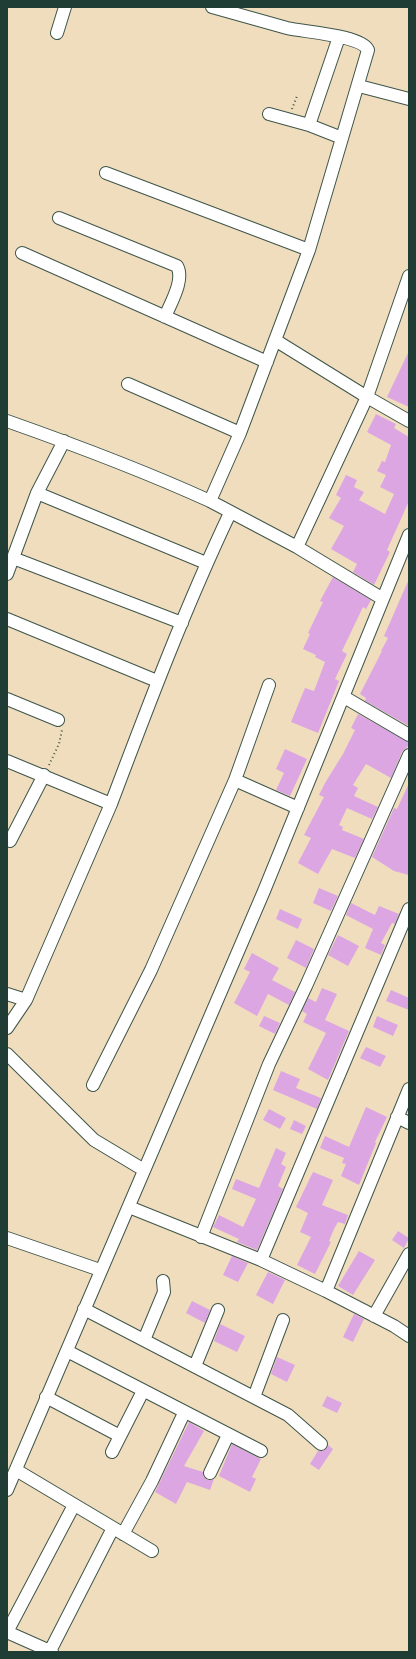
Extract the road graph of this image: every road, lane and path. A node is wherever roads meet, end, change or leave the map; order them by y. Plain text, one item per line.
1 (65, 7) edge
2 (212, 7) edge
3 (57, 33) dead end
4 (339, 37) junction
5 (359, 86) junction
6 (409, 99) edge
7 (269, 114) dead end
8 (309, 125) junction
9 (342, 138) junction
10 (106, 173) dead end
11 (59, 218) dead end
12 (309, 250) junction
13 (22, 253) dead end
14 (409, 276) edge
15 (165, 317) junction
16 (275, 340) junction
17 (267, 362) junction
18 (128, 384) dead end
19 (367, 397) junction
20 (7, 421) edge
21 (409, 421) edge
22 (240, 433) junction
23 (64, 441) junction
24 (37, 493) junction
25 (210, 501) junction
26 (230, 513) junction
27 (409, 535) edge
28 (296, 547) junction
29 (13, 558) junction
30 (206, 563) junction
31 (7, 574) edge
32 (383, 599) junction
33 (7, 619) edge
34 (182, 623) junction
35 (157, 681) junction
36 (269, 685) dead end
37 (344, 697) junction
38 (7, 699) edge
39 (58, 720) joint
40 (409, 735) edge
41 (409, 754) edge
42 (7, 761) edge
43 (44, 775) junction
44 (235, 780) junction
45 (111, 804) junction
46 (298, 808) junction
47 (10, 841) dead end
48 (409, 909) edge
49 (7, 994) edge
50 (26, 1000) junction
51 (7, 1028) edge
52 (7, 1054) edge
53 (93, 1085) dead end
54 (409, 1089) edge
55 (397, 1117) junction
56 (409, 1123) edge
57 (144, 1170) junction
58 (129, 1207) junction
59 (201, 1237) junction
60 (7, 1238) edge
61 (409, 1254) edge
62 (261, 1260) junction
63 (100, 1270) junction
64 (163, 1281) dead end
65 (326, 1291) junction
66 (84, 1309) junction
67 (218, 1310) dead end
68 (374, 1316) junction
69 (283, 1320) dead end
70 (409, 1336) edge
71 (144, 1340) junction
72 (67, 1351) junction
73 (195, 1366) junction
74 (143, 1391) junction
75 (46, 1397) junction
76 (254, 1397) junction
77 (184, 1413) junction
78 (228, 1435) junction
79 (120, 1436) junction
80 (321, 1444) dead end
81 (261, 1451) dead end
82 (112, 1452) dead end
83 (16, 1470) junction
84 (210, 1473) dead end
85 (8, 1486) edge
86 (74, 1505) junction
87 (118, 1531) junction
88 (152, 1551) dead end
89 (7, 1632) edge
90 (51, 1652) edge

1 - 3 street
2 - 4 street
4 - 5 street
4 - 8 street
5 - 6 street
5 - 9 street
7 - 8 street
8 - 9 street
9 - 12 street
10 - 12 street
11 - 15 street
12 - 16 street
13 - 15 street
14 - 19 street
15 - 17 street
16 - 17 street
16 - 19 street
17 - 22 street
18 - 22 street
19 - 21 street
19 - 28 street
20 - 23 street
22 - 25 street
23 - 24 street
23 - 25 street
24 - 29 street
24 - 30 street
25 - 26 street
26 - 28 street
26 - 30 street
27 - 32 street
28 - 32 street
29 - 31 street
29 - 34 street
30 - 34 street
32 - 37 street
33 - 35 street
34 - 35 street
35 - 45 street
36 - 44 street
37 - 40 street
37 - 46 street
38 - 39 street
39 - 43 path
41 - 59 street
42 - 43 street
43 - 45 street
43 - 47 street
44 - 46 street
44 - 53 street
45 - 50 street
46 - 57 street
48 - 62 street
49 - 50 street
50 - 51 street
52 - 57 street
54 - 55 street
55 - 56 street
55 - 65 street
57 - 58 street
58 - 59 street
58 - 63 street
59 - 62 street
60 - 63 street
61 - 68 street
62 - 65 street
63 - 66 street
64 - 71 street
65 - 68 street
66 - 71 street
66 - 72 street
67 - 73 street
68 - 70 street
69 - 76 street
71 - 73 street
72 - 74 street
72 - 75 street
73 - 76 street
74 - 77 street
74 - 79 street
75 - 79 street
75 - 83 street
76 - 80 street
77 - 78 street
77 - 87 street
78 - 81 street
78 - 84 street
79 - 82 street
83 - 85 street
83 - 86 street
86 - 87 street
86 - 89 street
87 - 88 street
87 - 90 street
89 - 90 street

